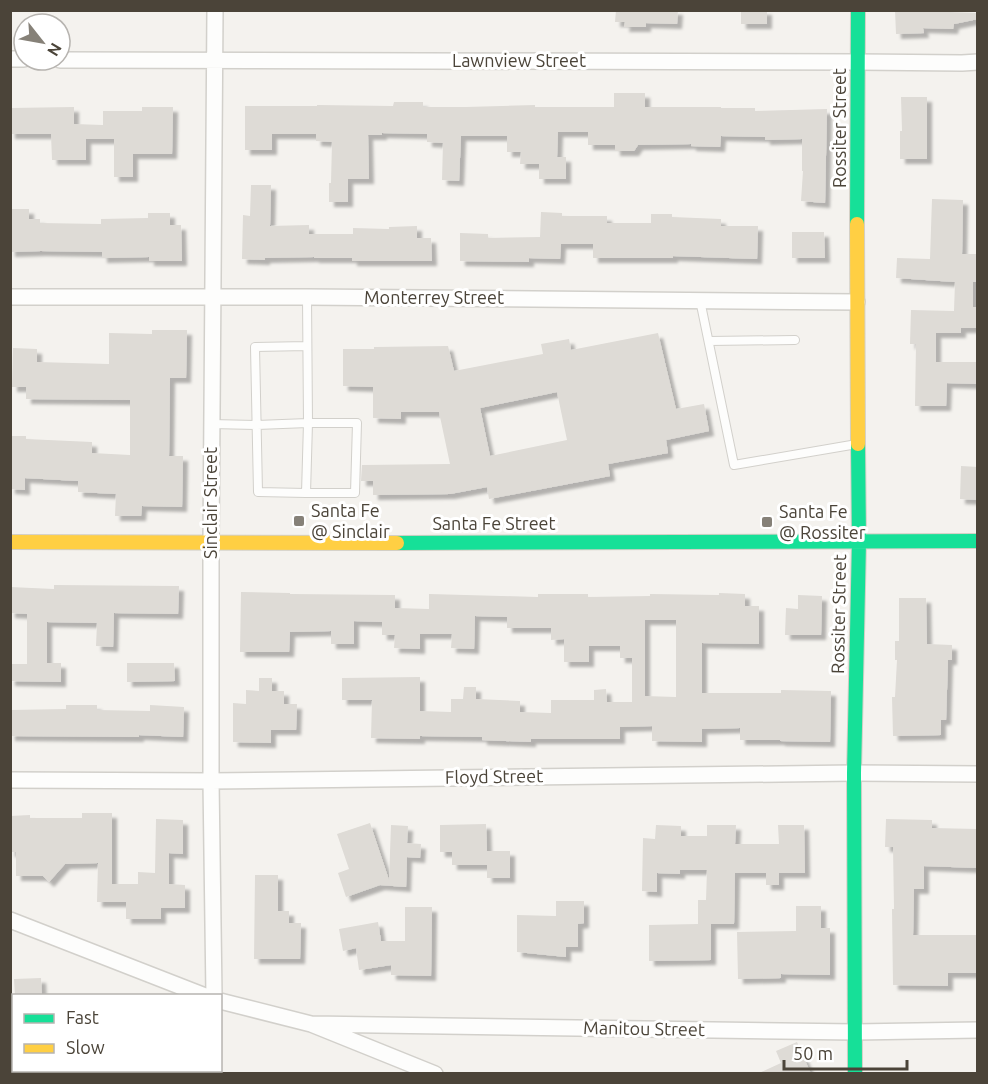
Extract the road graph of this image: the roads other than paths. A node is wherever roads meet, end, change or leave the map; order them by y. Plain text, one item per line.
1 (215, 10) edge
2 (858, 10) edge
3 (72, 60) edge
4 (215, 60) junction
5 (858, 62) junction
6 (978, 62) edge
7 (10, 297) edge
8 (212, 297) junction
9 (307, 297) junction
10 (700, 300) junction
11 (857, 302) junction
12 (795, 340) dead end
13 (708, 342) junction
14 (307, 346) junction
15 (308, 423) junction
16 (211, 424) junction
17 (257, 425) junction
18 (858, 444) junction
19 (306, 493) junction
20 (859, 541) junction
21 (978, 541) edge
22 (10, 542) edge
23 (211, 543) junction
24 (854, 773) junction
25 (978, 774) edge
26 (10, 780) edge
27 (211, 781) junction
28 (10, 920) edge
29 (200, 994) edge
30 (214, 994) edge
31 (222, 1002) edge
32 (311, 1024) junction
33 (978, 1030) edge
34 (855, 1032) junction
35 (433, 1073) edge
36 (855, 1074) edge

1 - 4 street, Sinclair Street
2 - 5 street, Rossiter Street
3 - 4 street, Lawnview Street
4 - 5 street, Lawnview Street
4 - 8 street, Sinclair Street
5 - 6 street, Lawnview Street
5 - 11 street, Rossiter Street
7 - 8 street, Monterrey Street
8 - 9 street, Monterrey Street
8 - 16 street, Sinclair Street
9 - 10 street, Monterrey Street
9 - 14 lane
10 - 11 street, Monterrey Street
10 - 13 lane
11 - 18 street, Rossiter Street
12 - 13 lane
13 - 18 lane
14 - 15 lane
14 - 17 lane
15 - 17 lane
15 - 19 lane
15 - 19 lane
16 - 17 lane
16 - 23 street, Sinclair Street
17 - 19 lane
18 - 20 street, Rossiter Street
20 - 21 street, Santa Fe Street
20 - 23 street, Santa Fe Street
20 - 24 street, Rossiter Street
22 - 23 street, Santa Fe Street
23 - 27 street, Sinclair Street
24 - 25 street, Floyd Street
24 - 27 street, Floyd Street
24 - 34 street, Rossiter Street
26 - 27 street, Floyd Street
27 - 30 street, Sinclair Street
28 - 29 street
31 - 32 street
32 - 34 street, Manitou Street
32 - 35 street
33 - 34 street, Manitou Street
34 - 36 street, Rossiter Street

